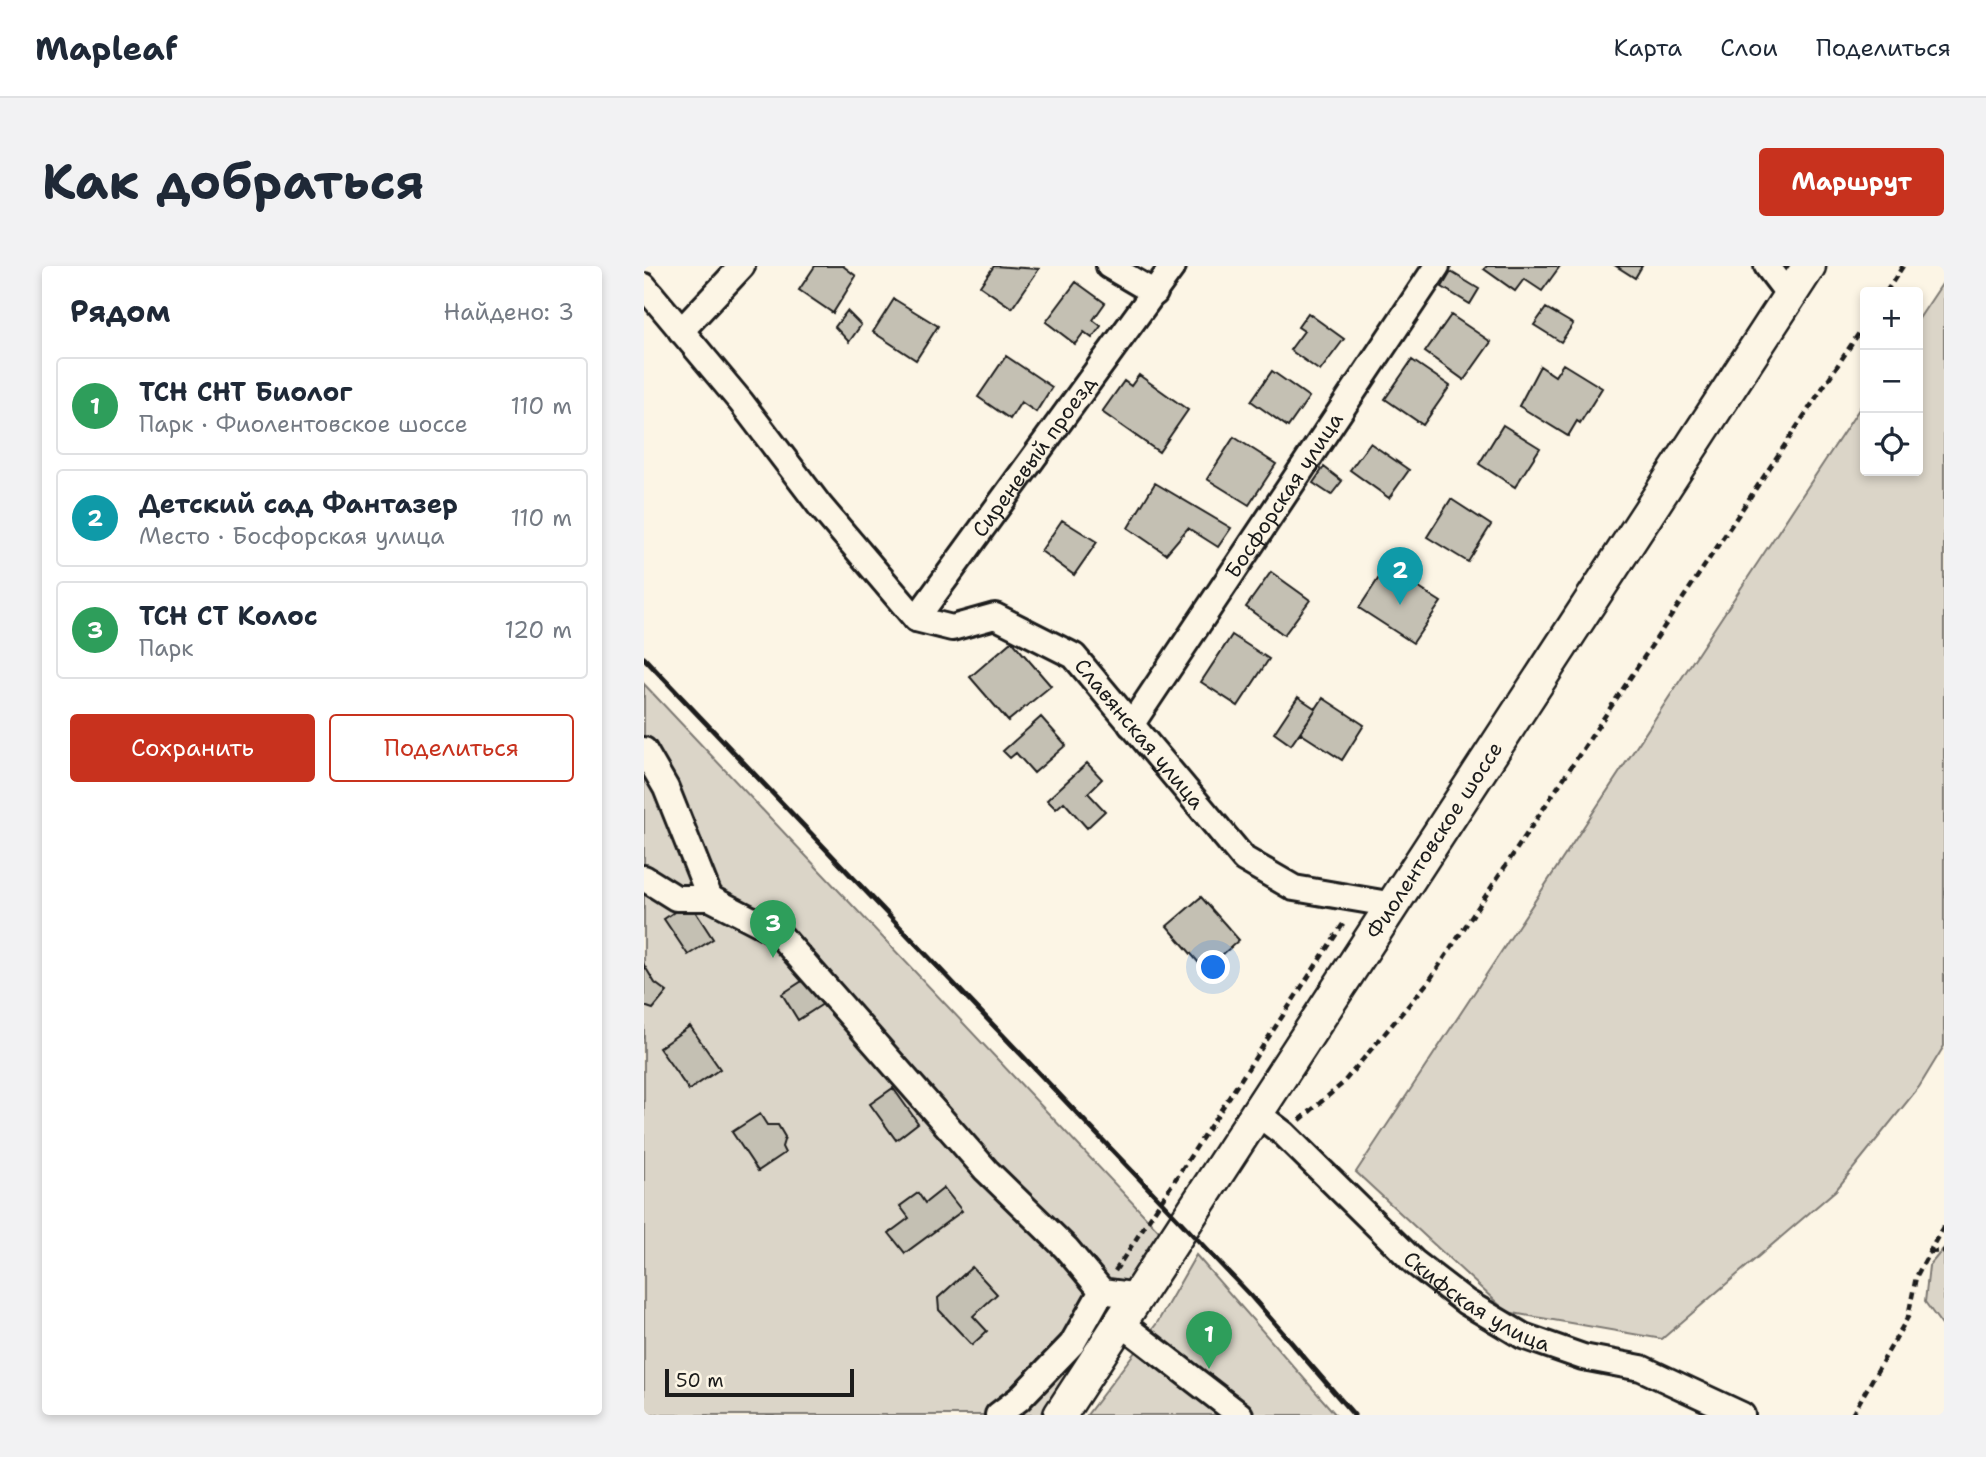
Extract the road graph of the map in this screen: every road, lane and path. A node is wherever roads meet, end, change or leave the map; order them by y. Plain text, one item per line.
1 (742, 266) edge
2 (1109, 266) edge
3 (1173, 266) edge
4 (1437, 266) edge
5 (1768, 266) edge
6 (1809, 266) edge
7 (1903, 266) edge
8 (644, 286) edge
9 (1889, 287) edge
10 (1155, 293) junction
11 (1790, 296) junction
12 (681, 331) junction
13 (1860, 332) edge
14 (916, 619) junction
15 (1131, 725) junction
16 (644, 750) edge
17 (644, 878) edge
18 (710, 898) junction
19 (1394, 905) junction
20 (1258, 1114) junction
21 (1284, 1134) junction
22 (1944, 1225) edge
23 (1944, 1251) edge
24 (1929, 1252) junction
25 (1102, 1291) junction
26 (1139, 1296) junction
27 (1122, 1324) junction
28 (998, 1415) edge
29 (1060, 1415) edge
30 (1240, 1415) edge
31 (1742, 1415) edge
32 (1852, 1415) edge

1 - 12 street
2 - 10 street
3 - 10 street, Сиреневый проезд
4 - 15 street, Босфорская улица
5 - 11 street
6 - 11 main road, Фиолентовское шоссе
7 - 9 path
8 - 12 street
10 - 14 street, Сиреневый проезд
11 - 19 main road, Фиолентовское шоссе
12 - 14 street
13 - 21 path
14 - 15 street, Славянская улица
15 - 19 street, Славянская улица
16 - 18 street
17 - 18 street
18 - 25 street
19 - 20 main road, Фиолентовское шоссе
20 - 21 street, Скифская улица
20 - 26 main road, Фиолентовское шоссе
21 - 31 street, Скифская улица
22 - 24 path
23 - 24 path
24 - 32 path
25 - 26 street
25 - 28 street
26 - 27 main road, Фиолентовское шоссе
27 - 29 main road, Фиолентовское шоссе
27 - 30 street

